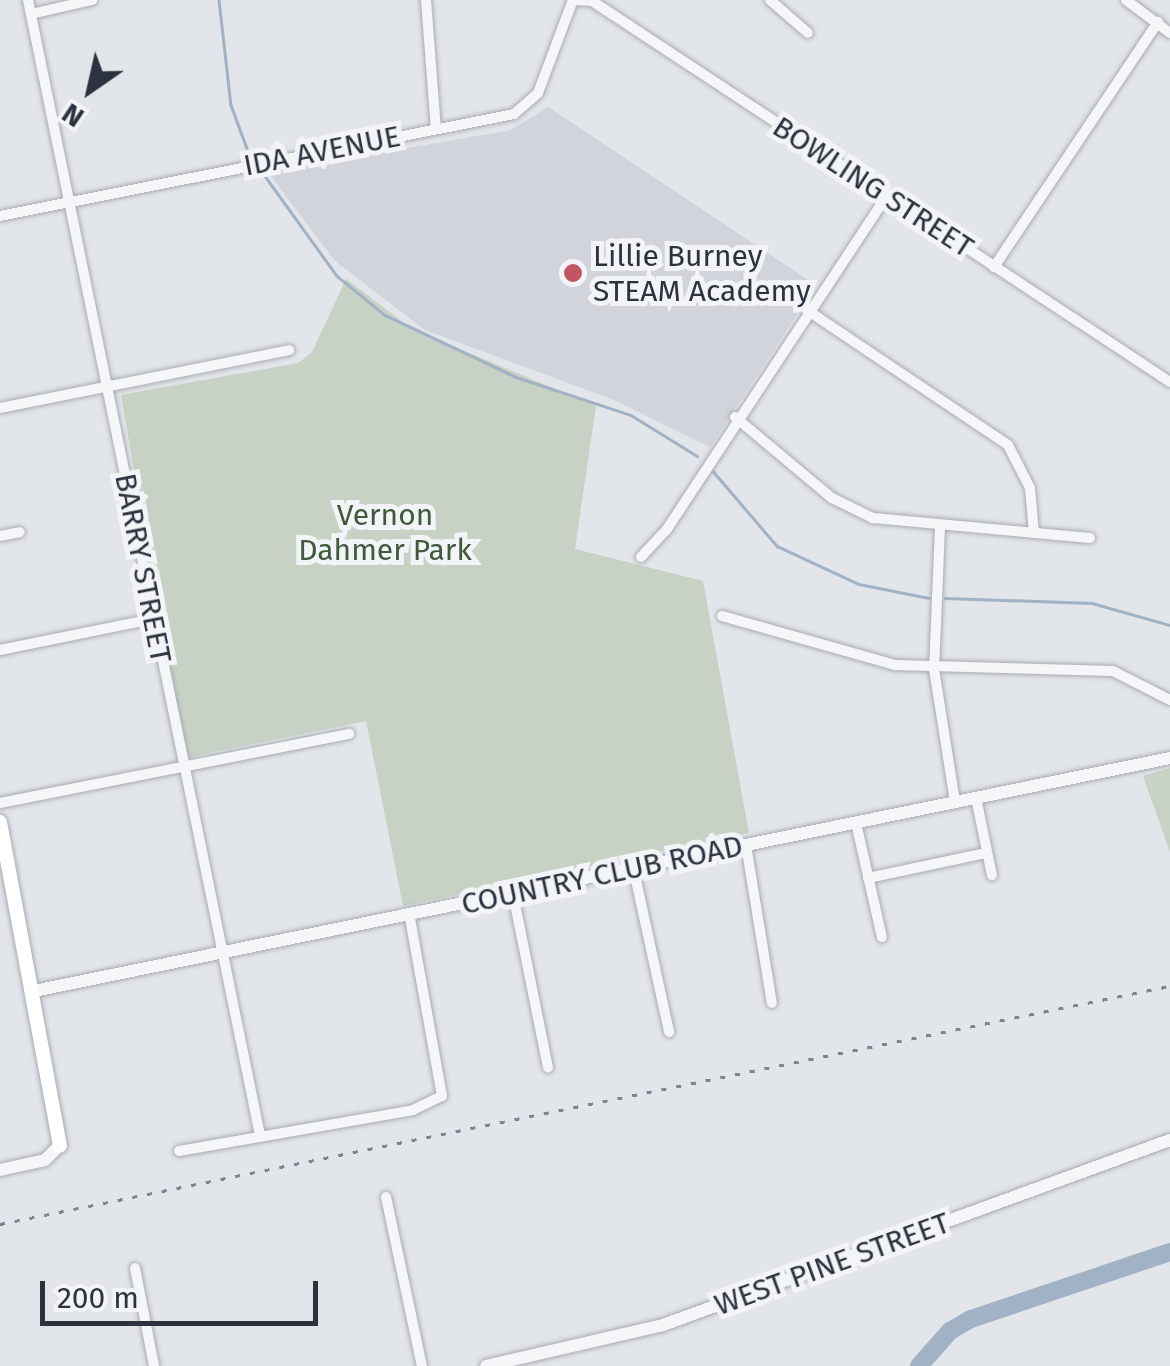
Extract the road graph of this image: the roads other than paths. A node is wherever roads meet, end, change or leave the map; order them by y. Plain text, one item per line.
1 (28, 0) edge
2 (92, 0) edge
3 (426, 0) edge
4 (573, 0) edge
5 (770, 0) edge
6 (1126, 0) edge
7 (31, 14) junction
8 (1158, 22) junction
9 (808, 33) dead end
10 (1170, 33) edge
11 (436, 129) junction
12 (887, 195) junction
13 (70, 201) junction
14 (0, 216) edge
15 (994, 267) junction
16 (807, 310) junction
17 (289, 350) dead end
18 (1170, 382) edge
19 (107, 387) junction
20 (0, 408) edge
21 (735, 417) junction
22 (940, 527) junction
23 (20, 532) dead end
24 (1034, 533) junction
25 (0, 536) edge
26 (1090, 538) dead end
27 (642, 557) dead end
28 (722, 616) dead end
29 (152, 619) junction
30 (0, 650) edge
31 (934, 669) junction
32 (1170, 700) edge
33 (349, 734) dead end
34 (1170, 758) edge
35 (185, 764) junction
36 (976, 798) junction
37 (955, 802) junction
38 (0, 804) edge
39 (0, 822) edge
40 (856, 823) junction
41 (746, 845) junction
42 (986, 853) junction
43 (634, 870) junction
44 (992, 875) dead end
45 (868, 878) junction
46 (7, 894) edge
47 (513, 894) junction
48 (409, 913) junction
49 (882, 937) dead end
50 (220, 952) junction
51 (34, 990) junction
52 (772, 1003) dead end
53 (668, 1032) dead end
54 (548, 1068) dead end
55 (260, 1135) junction
56 (1170, 1140) edge
57 (60, 1145) joint
58 (179, 1151) dead end
59 (0, 1170) edge
60 (386, 1197) dead end
61 (135, 1268) dead end
62 (154, 1366) edge
63 (422, 1366) edge
64 (486, 1366) edge

1 - 7 street, BARRY STREET
2 - 7 street
3 - 11 street
4 - 11 street, IDA AVENUE
4 - 12 street, BOWLING STREET
5 - 9 street
6 - 8 street
7 - 13 street, BARRY STREET
8 - 10 street
8 - 15 street
11 - 13 street, IDA AVENUE
12 - 15 street, BOWLING STREET
12 - 16 street
13 - 14 street, IDA AVENUE
13 - 19 street, BARRY STREET
15 - 18 street, BOWLING STREET
16 - 21 street
16 - 24 street
17 - 19 street
19 - 20 street
19 - 29 street, BARRY STREET
21 - 22 street
21 - 27 street
22 - 24 street
22 - 31 street
23 - 25 street
24 - 26 street
28 - 31 street
29 - 30 street
29 - 35 street, BARRY STREET
31 - 32 street
31 - 37 street
33 - 35 street
34 - 36 street, COUNTRY CLUB ROAD
35 - 38 street
35 - 50 street, BARRY STREET
36 - 37 street, COUNTRY CLUB ROAD
36 - 42 street
37 - 40 street, COUNTRY CLUB ROAD
39 - 46 main road
40 - 41 street, COUNTRY CLUB ROAD
40 - 45 street
41 - 43 street, COUNTRY CLUB ROAD
41 - 52 street
42 - 44 street
42 - 45 street
43 - 47 street, COUNTRY CLUB ROAD
43 - 53 street
45 - 49 street
46 - 51 main road
47 - 48 street, COUNTRY CLUB ROAD
47 - 54 street
48 - 50 street, COUNTRY CLUB ROAD
48 - 55 street
50 - 51 street, COUNTRY CLUB ROAD
50 - 55 street, BARRY STREET
51 - 57 main road
55 - 58 street
56 - 64 street, WEST PINE STREET
57 - 59 street
60 - 63 street
61 - 62 street

